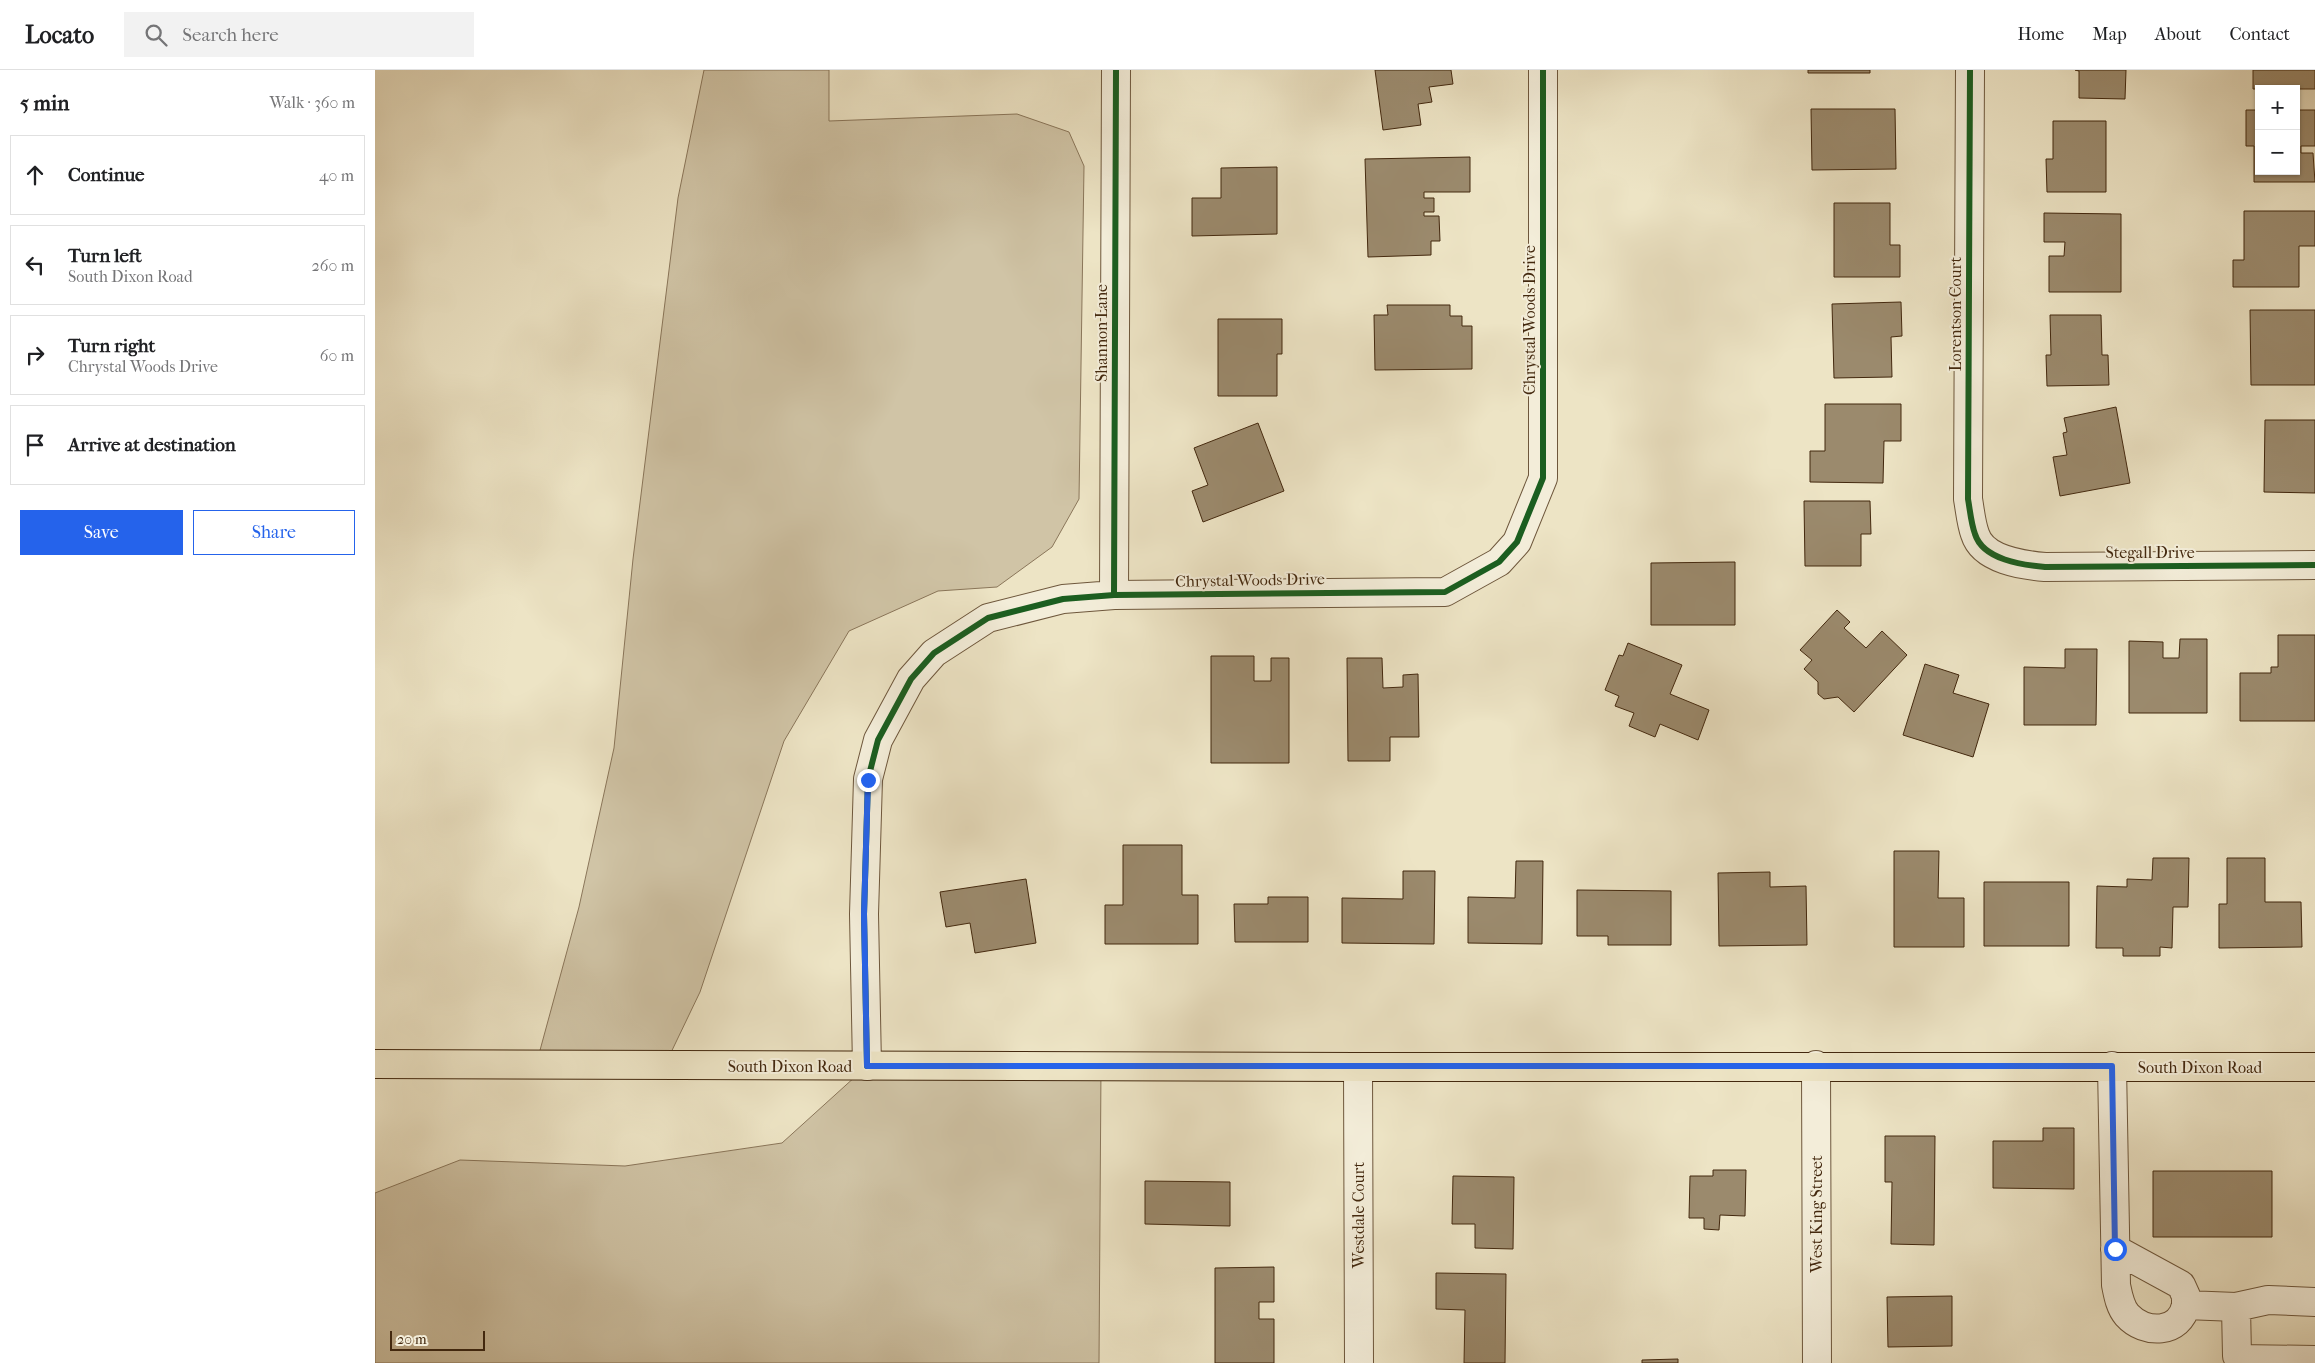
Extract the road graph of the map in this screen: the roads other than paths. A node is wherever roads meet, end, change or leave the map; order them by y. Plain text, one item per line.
1 (1115, 70) edge
2 (1543, 70) edge
3 (1970, 70) edge
4 (1989, 551) joint
5 (2315, 565) edge
6 (1115, 596) junction
7 (375, 1064) edge
8 (867, 1066) junction
9 (1816, 1066) junction
10 (2112, 1066) junction
11 (2315, 1067) edge
12 (1357, 1068) junction
13 (2115, 1249) junction
14 (2315, 1302) edge
15 (2186, 1305) junction
16 (2236, 1307) junction
17 (2315, 1360) edge
18 (1359, 1363) edge
19 (1817, 1363) edge

1 - 6 street, Shannon Lane
2 - 6 street, Chrystal Woods Drive
3 - 4 street, Lorentson Court
4 - 5 street, Stegall Drive
6 - 8 street, Chrystal Woods Drive
7 - 8 main road, South Dixon Road
8 - 12 main road, South Dixon Road
9 - 10 main road, South Dixon Road
9 - 12 main road, South Dixon Road
9 - 19 street, West King Street
10 - 11 main road, South Dixon Road
10 - 13 street
12 - 18 street, Westdale Court
13 - 15 street
13 - 15 street
14 - 16 street
15 - 16 street
16 - 17 street

